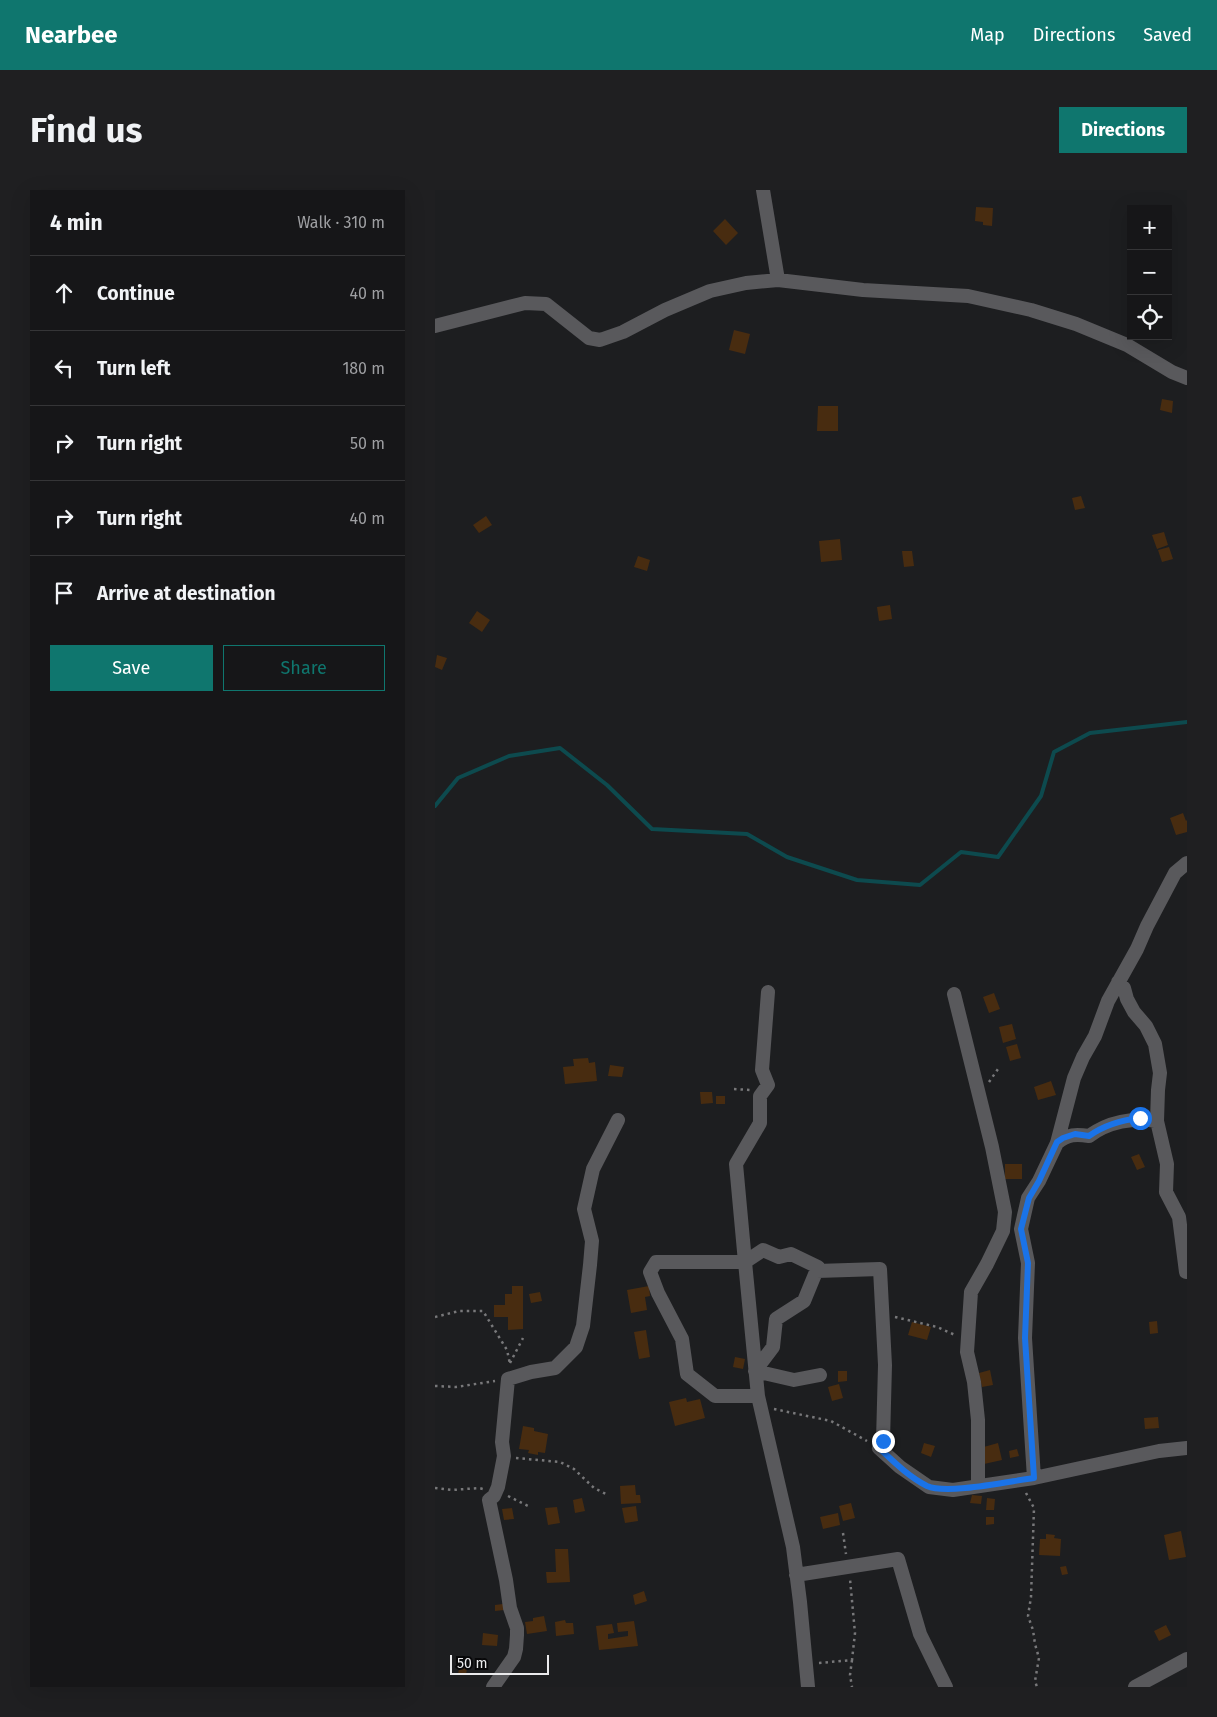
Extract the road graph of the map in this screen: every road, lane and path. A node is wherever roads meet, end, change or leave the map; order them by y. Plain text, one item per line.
1 (763, 190) edge
2 (778, 280) junction
3 (435, 326) edge
4 (1187, 378) edge
5 (1187, 863) edge
6 (1118, 982) junction
7 (768, 992) dead end
8 (953, 994) dead end
9 (618, 1120) dead end
10 (1157, 1121) junction
11 (1057, 1142) junction
12 (745, 1262) junction
13 (817, 1271) junction
14 (1187, 1273) edge
15 (882, 1314) junction
16 (435, 1317) edge
17 (523, 1338) dead end
18 (967, 1340) junction
19 (510, 1363) junction
20 (755, 1371) junction
21 (820, 1376) dead end
22 (508, 1380) junction
23 (435, 1386) edge
24 (759, 1402) junction
25 (879, 1448) junction
26 (1187, 1448) edge
27 (505, 1456) junction
28 (1034, 1478) junction
29 (1015, 1481) junction
30 (978, 1486) junction
31 (435, 1488) edge
32 (495, 1493) junction
33 (606, 1494) dead end
34 (530, 1507) dead end
35 (843, 1533) dead end
36 (848, 1567) junction
37 (796, 1575) junction
38 (1187, 1659) edge
39 (852, 1660) junction
40 (806, 1665) junction
41 (493, 1687) edge
42 (809, 1687) edge
43 (852, 1687) edge
44 (946, 1687) edge
45 (1037, 1687) edge
46 (1135, 1687) edge

1 - 2 street
2 - 3 street
2 - 4 street
5 - 6 street
6 - 10 street
6 - 11 street
7 - 12 street
8 - 18 street
9 - 22 street
10 - 11 street
10 - 14 street
11 - 28 street
12 - 13 street
12 - 20 street
12 - 24 street
13 - 15 street
13 - 20 street
15 - 18 path
15 - 25 street
16 - 19 path
17 - 19 path
18 - 30 street
19 - 22 path
20 - 21 street
20 - 24 street
22 - 23 path
22 - 27 street
24 - 25 path
24 - 37 street
25 - 30 street
26 - 28 street
27 - 32 street
27 - 33 path
28 - 29 street
29 - 30 street
29 - 45 path
31 - 32 path
32 - 34 path
32 - 41 street
35 - 36 path
36 - 37 street
36 - 39 path
36 - 44 street
37 - 40 street
38 - 46 street
39 - 40 path
39 - 43 path
40 - 42 street

